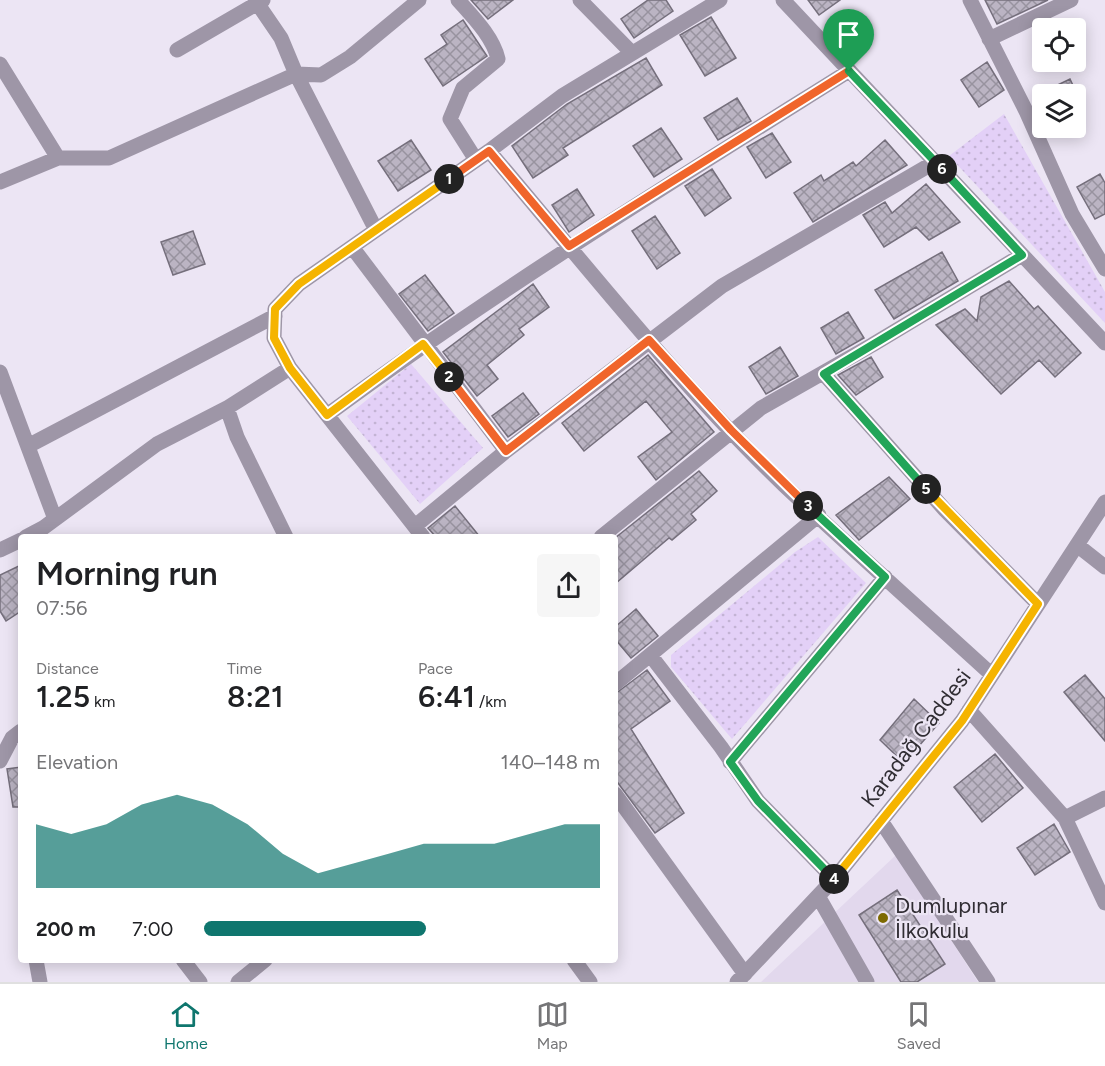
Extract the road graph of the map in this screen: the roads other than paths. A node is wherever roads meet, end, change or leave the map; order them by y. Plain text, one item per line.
1 (419, 0) edge
2 (458, 0) edge
3 (580, 0) edge
4 (720, 0) edge
5 (783, 0) edge
6 (970, 0) edge
7 (1071, 0) edge
8 (258, 2) edge
9 (989, 39) junction
10 (177, 50) dead end
11 (631, 52) junction
12 (0, 64) edge
13 (849, 71) junction
14 (296, 74) junction
15 (489, 151) junction
16 (58, 158) junction
17 (476, 160) junction
18 (935, 162) junction
19 (0, 182) edge
20 (376, 230) junction
21 (569, 246) junction
22 (352, 247) junction
23 (1022, 255) junction
24 (1105, 269) edge
25 (275, 316) junction
26 (649, 340) junction
27 (423, 344) junction
28 (1105, 344) edge
29 (290, 368) junction
30 (0, 372) edge
31 (824, 374) junction
32 (227, 408) junction
33 (327, 415) junction
34 (731, 430) junction
35 (28, 446) junction
36 (506, 451) junction
37 (1105, 502) edge
38 (819, 515) junction
39 (49, 528) edge
40 (419, 532) edge
41 (34, 534) edge
42 (285, 534) edge
43 (605, 534) edge
44 (18, 541) edge
45 (1077, 545) junction
46 (0, 550) edge
47 (1105, 567) edge
48 (885, 577) junction
49 (1038, 604) junction
50 (651, 656) junction
51 (992, 675) junction
52 (618, 682) edge
53 (969, 710) junction
54 (18, 733) edge
55 (0, 761) edge
56 (730, 762) junction
57 (618, 798) edge
58 (1105, 798) edge
59 (1065, 818) junction
60 (881, 821) junction
61 (834, 879) junction
62 (818, 896) junction
63 (1105, 903) edge
64 (37, 963) edge
65 (185, 963) edge
66 (261, 963) edge
67 (576, 963) edge
68 (741, 978) edge
69 (40, 982) edge
70 (200, 982) edge
71 (238, 982) edge
72 (590, 982) edge
73 (867, 982) edge
74 (988, 982) edge

1 - 14 street
2 - 17 street
3 - 11 street
4 - 11 street
5 - 13 street
6 - 9 street
7 - 9 street
8 - 10 street
8 - 14 street
9 - 24 street
11 - 15 street
12 - 16 street
13 - 18 street
13 - 21 street
14 - 16 street
14 - 20 street
15 - 17 street
15 - 21 street
16 - 19 street
17 - 20 street
18 - 23 street
18 - 26 street
20 - 22 street
21 - 26 street
21 - 27 street
22 - 25 street
22 - 27 street
23 - 28 street
23 - 31 street
25 - 29 street
25 - 35 street
26 - 34 street
26 - 36 street
27 - 33 street
27 - 36 street
29 - 32 street
29 - 33 street
30 - 35 street
31 - 34 street
31 - 49 street
32 - 39 street
32 - 42 street
33 - 40 street
34 - 38 street
34 - 43 street
35 - 39 street
36 - 40 street
37 - 45 street, Karadağ Caddesi
38 - 48 street
38 - 50 street
39 - 41 street
44 - 46 street
45 - 47 street
45 - 49 street, Karadağ Caddesi
48 - 51 street
48 - 56 street
49 - 51 street, Karadağ Caddesi
50 - 52 street
50 - 56 street
51 - 53 street, Karadağ Caddesi
53 - 59 street
53 - 60 street, Karadağ Caddesi
54 - 55 street
56 - 61 street
57 - 68 street
58 - 59 street
59 - 63 street
60 - 61 street, Karadağ Caddesi
60 - 74 street
61 - 62 street, Karadağ Caddesi
62 - 68 street, Karadağ Caddesi
62 - 73 street
64 - 69 street
65 - 70 street
66 - 71 street
67 - 72 street

